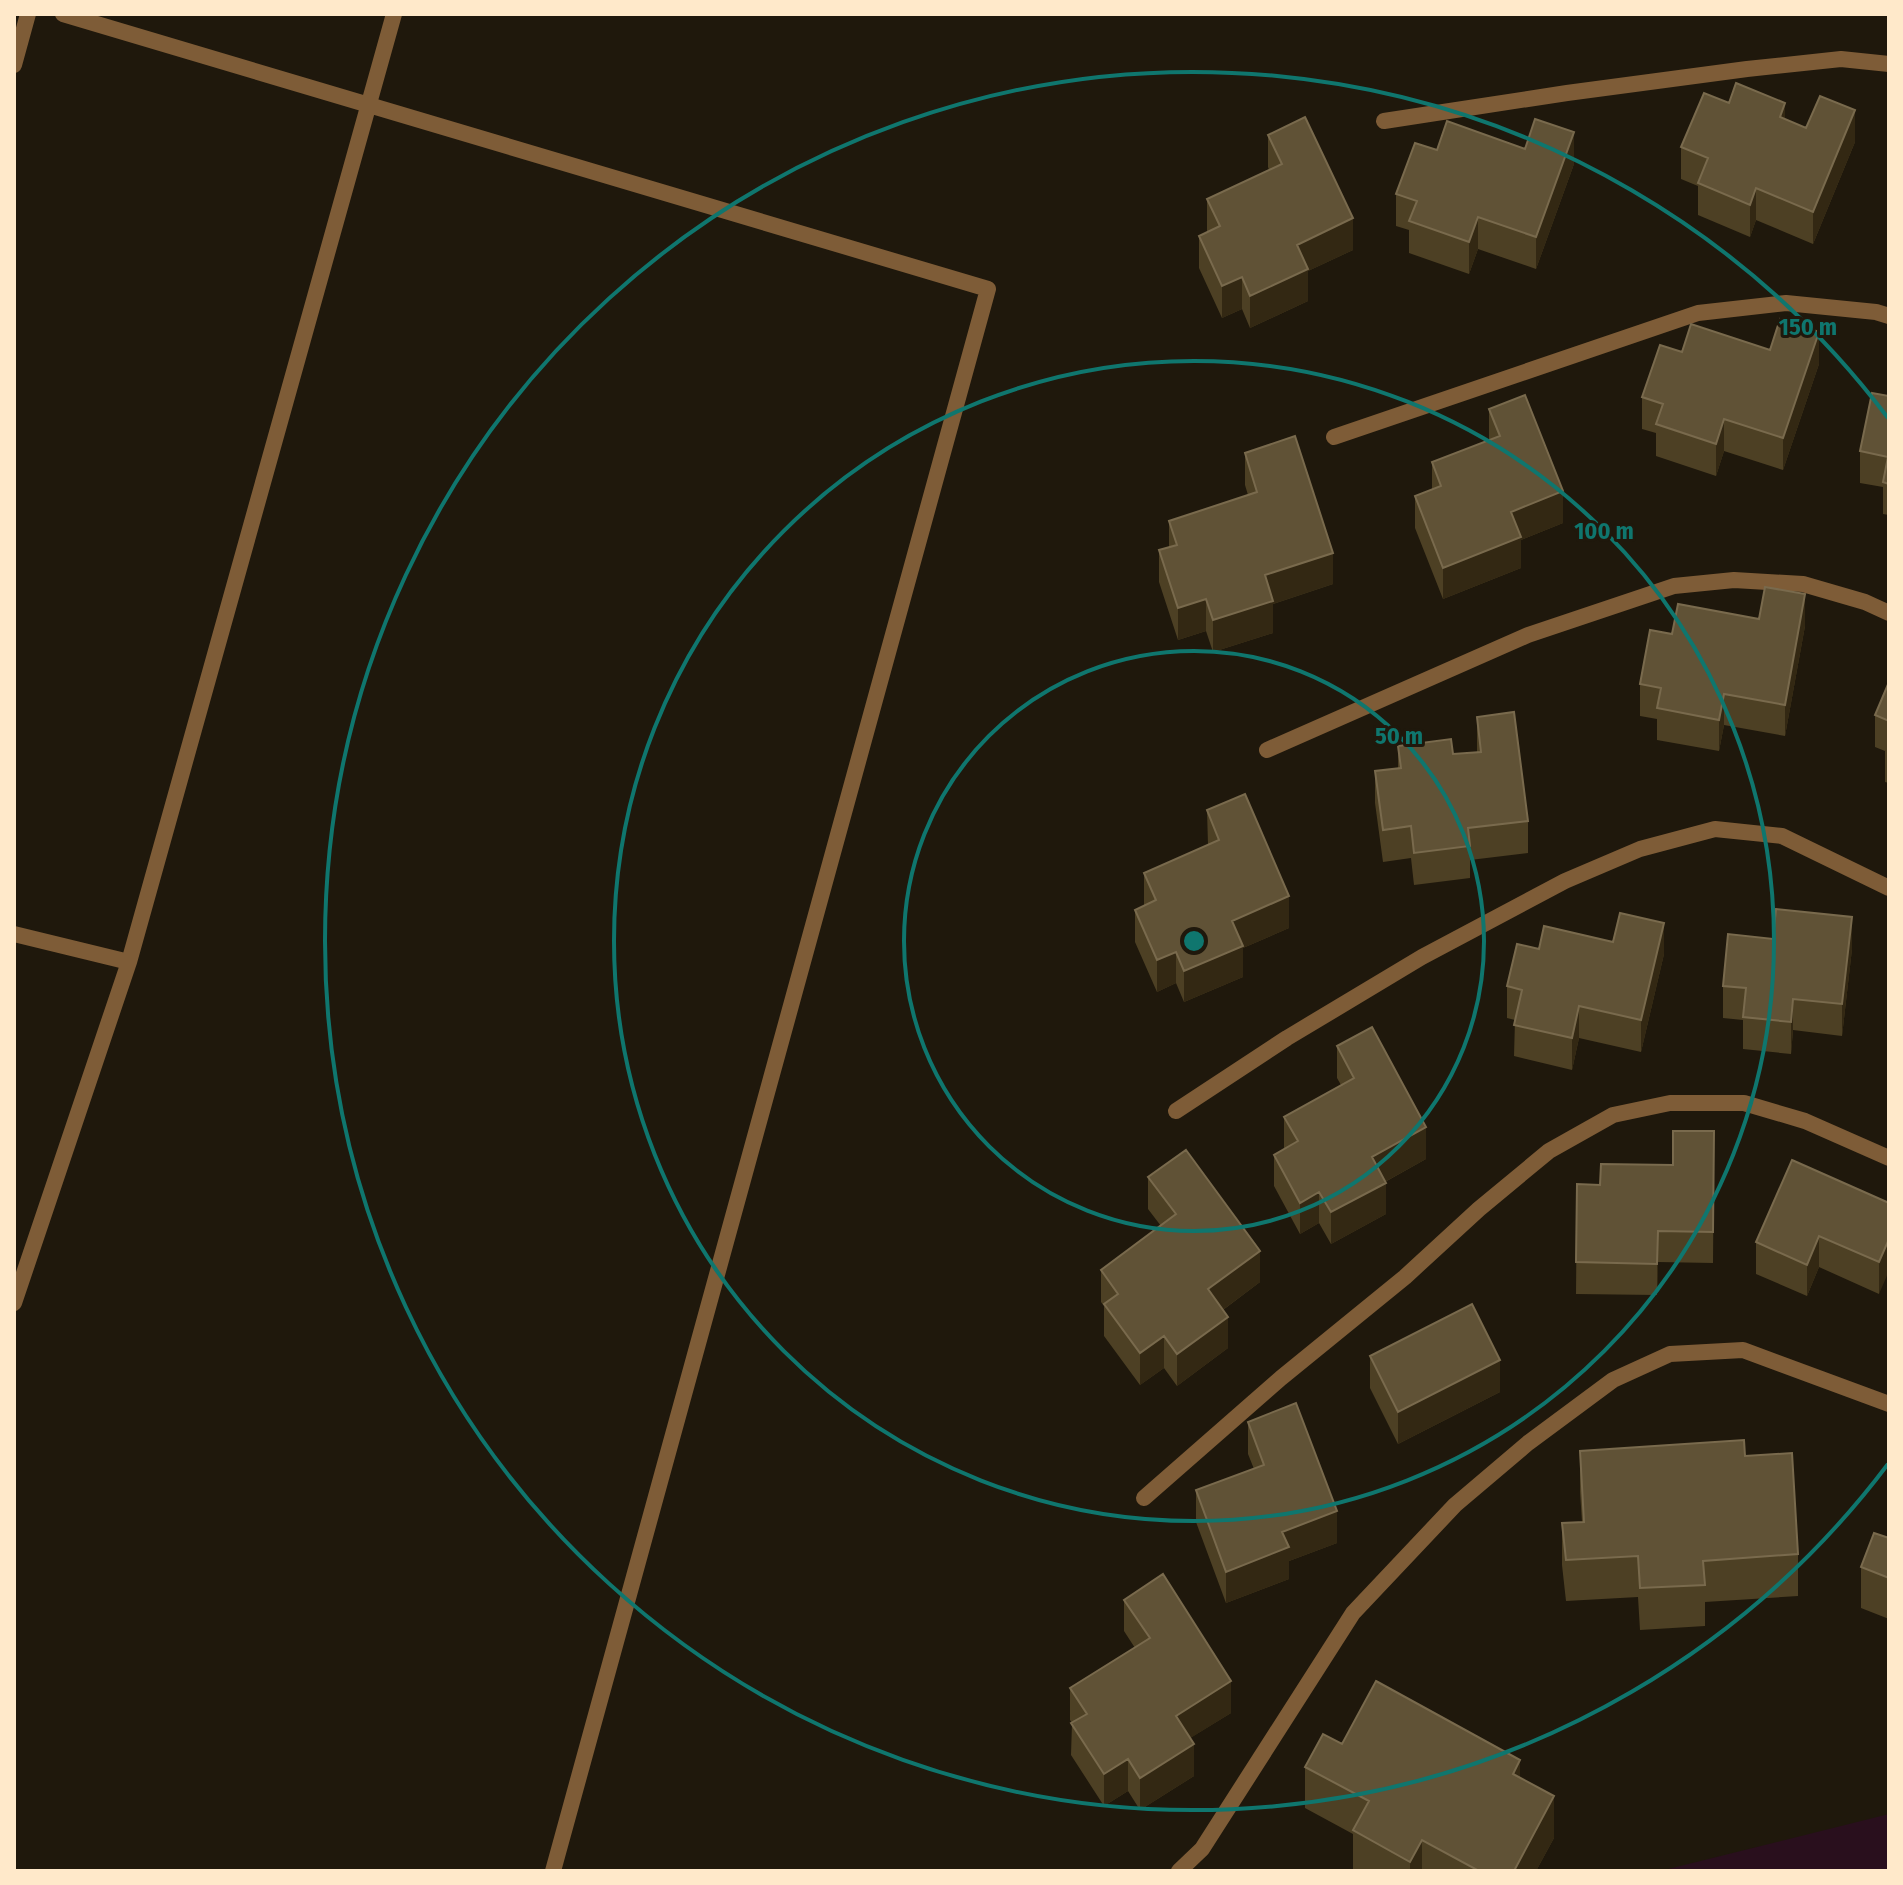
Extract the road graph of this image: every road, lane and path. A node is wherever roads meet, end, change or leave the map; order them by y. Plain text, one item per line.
1 (28, 14) edge
2 (63, 14) edge
3 (394, 14) edge
4 (1889, 64) edge
5 (14, 65) edge
6 (368, 105) junction
7 (1384, 121) dead end
8 (1889, 316) edge
9 (1334, 437) dead end
10 (1889, 613) edge
11 (1267, 750) dead end
12 (1889, 888) edge
13 (14, 934) edge
14 (129, 962) junction
15 (1176, 1111) dead end
16 (1889, 1158) edge
17 (14, 1303) edge
18 (1889, 1404) edge
19 (1144, 1498) dead end
20 (553, 1871) edge
21 (1179, 1871) edge

1 - 5 street
2 - 6 street
3 - 6 street
4 - 7 street
6 - 14 street
6 - 20 street
8 - 9 street
10 - 11 street
12 - 15 street
13 - 14 street
14 - 17 street
16 - 19 street
18 - 21 street

